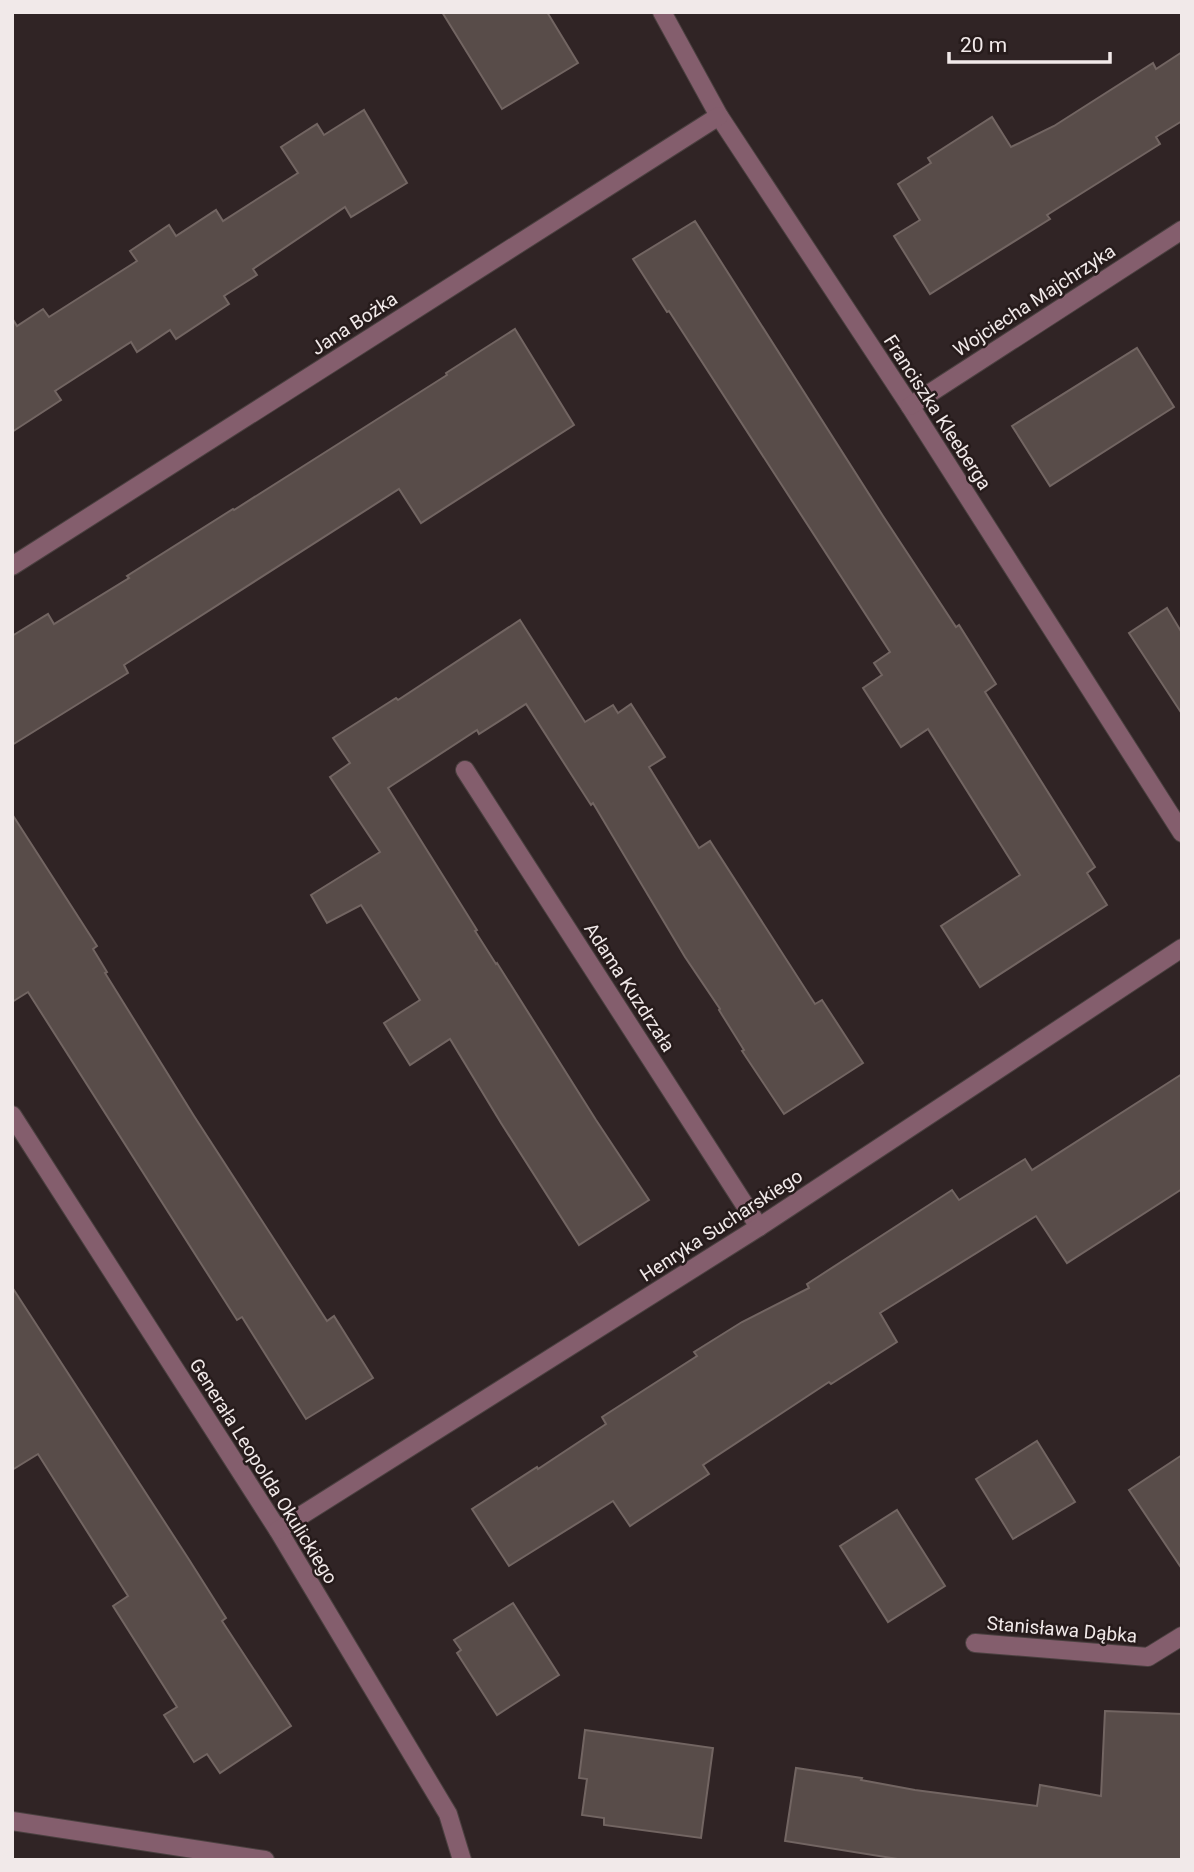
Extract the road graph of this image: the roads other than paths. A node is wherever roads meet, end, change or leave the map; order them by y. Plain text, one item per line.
1 (662, 12) edge
2 (719, 116) junction
3 (1182, 230) edge
4 (910, 406) junction
5 (12, 566) edge
6 (466, 771) dead end
7 (1182, 833) edge
8 (1182, 948) edge
9 (12, 1115) edge
10 (759, 1227) junction
11 (278, 1530) junction
12 (1182, 1636) edge
13 (975, 1643) dead end
14 (12, 1821) edge
15 (265, 1860) edge
16 (462, 1860) edge

1 - 2 street, Franciszka Kleeberga
2 - 4 street, Franciszka Kleeberga
2 - 5 street, Jana Bożka
3 - 4 street, Wojciecha Majchrzyka
4 - 7 street, Franciszka Kleeberga
6 - 10 street, Adama Kuzdrzała
8 - 10 street, Henryka Sucharskiego
9 - 11 street, Generała Leopolda Okulickiego
10 - 11 street, Henryka Sucharskiego
11 - 16 street, Generała Leopolda Okulickiego
12 - 13 street, Stanisława Dąbka
14 - 15 street

